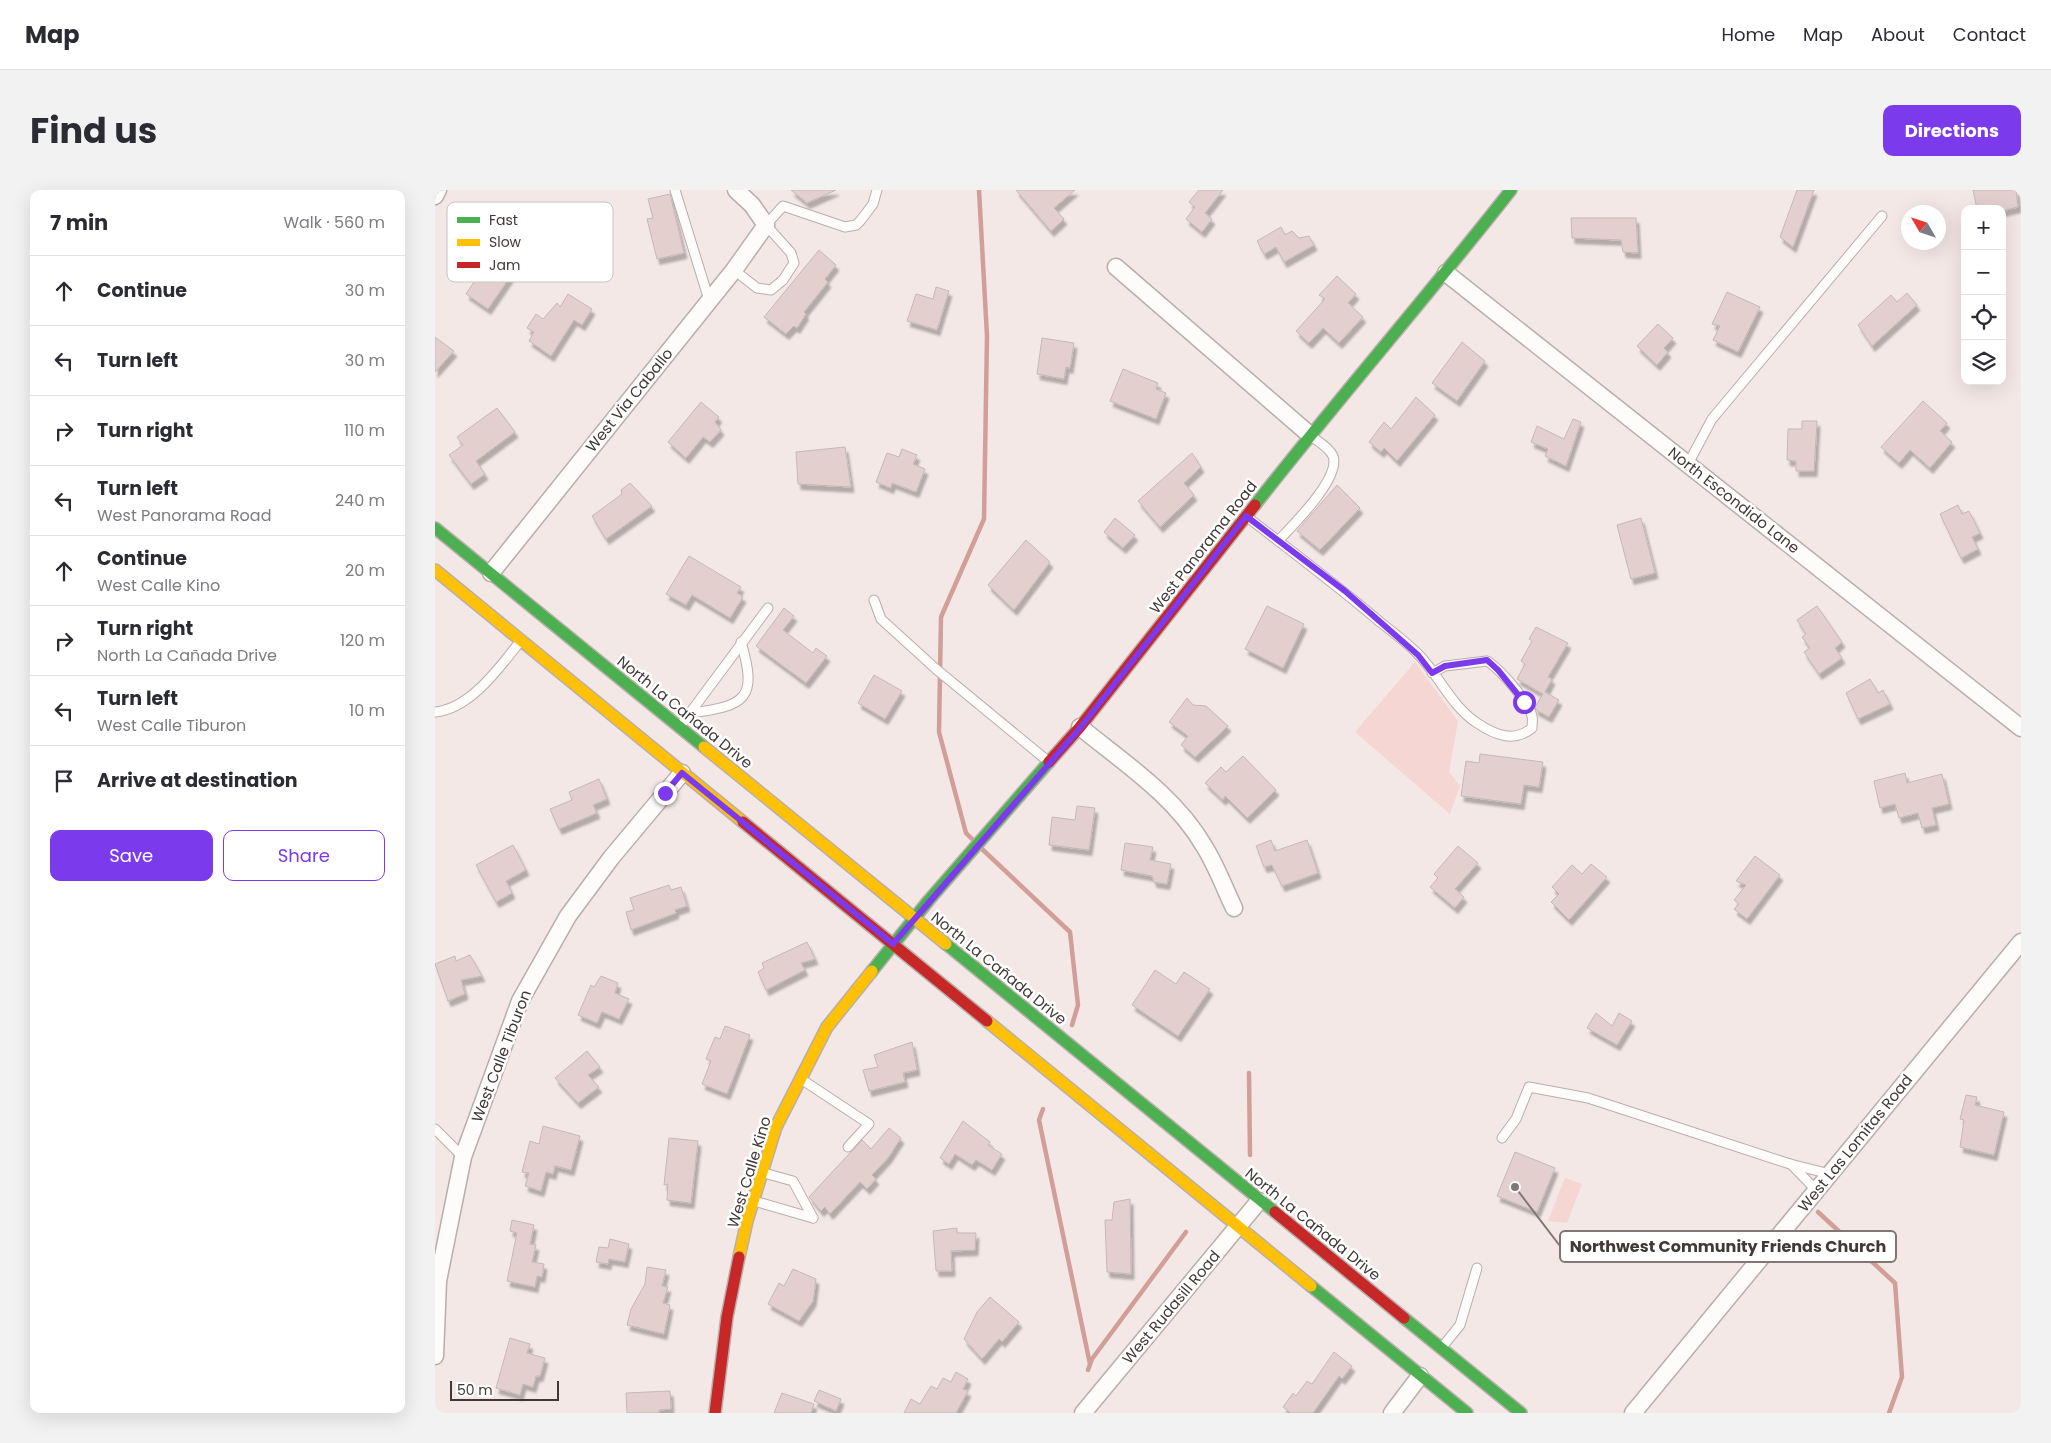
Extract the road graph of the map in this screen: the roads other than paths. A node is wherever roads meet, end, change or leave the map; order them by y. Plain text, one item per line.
1 (438, 190) edge
2 (675, 190) edge
3 (736, 190) edge
4 (877, 190) edge
5 (1511, 190) edge
6 (435, 196) edge
7 (1882, 216) dead end
8 (766, 225) junction
9 (1115, 267) dead end
10 (734, 270) junction
11 (1447, 273) junction
12 (709, 300) junction
13 (1310, 435) junction
14 (1687, 464) junction
15 (1246, 516) junction
16 (435, 528) edge
17 (1278, 541) junction
18 (435, 570) edge
19 (491, 573) junction
20 (874, 600) dead end
21 (768, 608) dead end
22 (521, 641) junction
23 (741, 642) junction
24 (1432, 673) junction
25 (435, 712) edge
26 (690, 713) junction
27 (679, 727) junction
28 (1080, 728) junction
29 (2021, 728) edge
30 (1049, 762) junction
31 (682, 773) junction
32 (1233, 908) dead end
33 (914, 918) junction
34 (2021, 942) edge
35 (893, 944) junction
36 (801, 1078) junction
37 (435, 1129) edge
38 (1502, 1138) dead end
39 (848, 1147) dead end
40 (463, 1157) junction
41 (1791, 1164) junction
42 (762, 1172) junction
43 (1830, 1174) junction
44 (1817, 1190) junction
45 (753, 1201) junction
46 (1259, 1201) junction
47 (1239, 1226) junction
48 (1477, 1268) dead end
49 (1441, 1348) junction
50 (435, 1356) edge
51 (1420, 1376) junction
52 (715, 1413) edge
53 (1083, 1413) edge
54 (1392, 1413) edge
55 (1467, 1413) edge
56 (1521, 1413) edge
57 (1633, 1413) edge

1 - 6 street
2 - 12 lane
3 - 8 street
4 - 8 lane
5 - 11 main road, West Panorama Road
7 - 14 lane
8 - 10 street, West Via Caballo
8 - 10 lane
9 - 13 street
10 - 12 street, West Via Caballo
11 - 13 main road, West Panorama Road
11 - 14 street, North Escondido Lane
12 - 19 street, West Via Caballo
13 - 15 main road, West Panorama Road
13 - 17 lane
14 - 29 street, North Escondido Lane
15 - 17 lane
15 - 28 main road, West Panorama Road
16 - 19 main road, North La Cañada Drive
17 - 24 lane
18 - 22 main road
19 - 27 main road, North La Cañada Drive
20 - 30 lane
21 - 23 lane
22 - 25 lane
22 - 31 main road
23 - 26 lane
23 - 26 lane
24 - 24 lane
26 - 27 lane
27 - 33 main road, North La Cañada Drive
28 - 30 main road, West Panorama Road
28 - 32 street
30 - 33 main road, West Panorama Road
31 - 35 main road
31 - 40 street, West Calle Tiburon
33 - 35 main road, West Calle Kino
33 - 46 main road, North La Cañada Drive
34 - 43 street, West Las Lomitas Road
35 - 36 main road, West Calle Kino
35 - 47 main road
36 - 39 lane
36 - 42 main road, West Calle Kino
37 - 40 lane
38 - 41 lane
40 - 50 street, West Calle Tiburon
41 - 43 lane
41 - 44 lane
42 - 45 main road, West Calle Kino
42 - 45 lane
43 - 44 street, West Las Lomitas Road
44 - 57 street, West Las Lomitas Road
45 - 52 main road, West Calle Kino
46 - 47 street, West Rudasill Road
46 - 49 main road, North La Cañada Drive
47 - 51 main road
47 - 53 street, West Rudasill Road
48 - 49 lane
49 - 56 main road, North La Cañada Drive
51 - 54 street
51 - 55 main road

